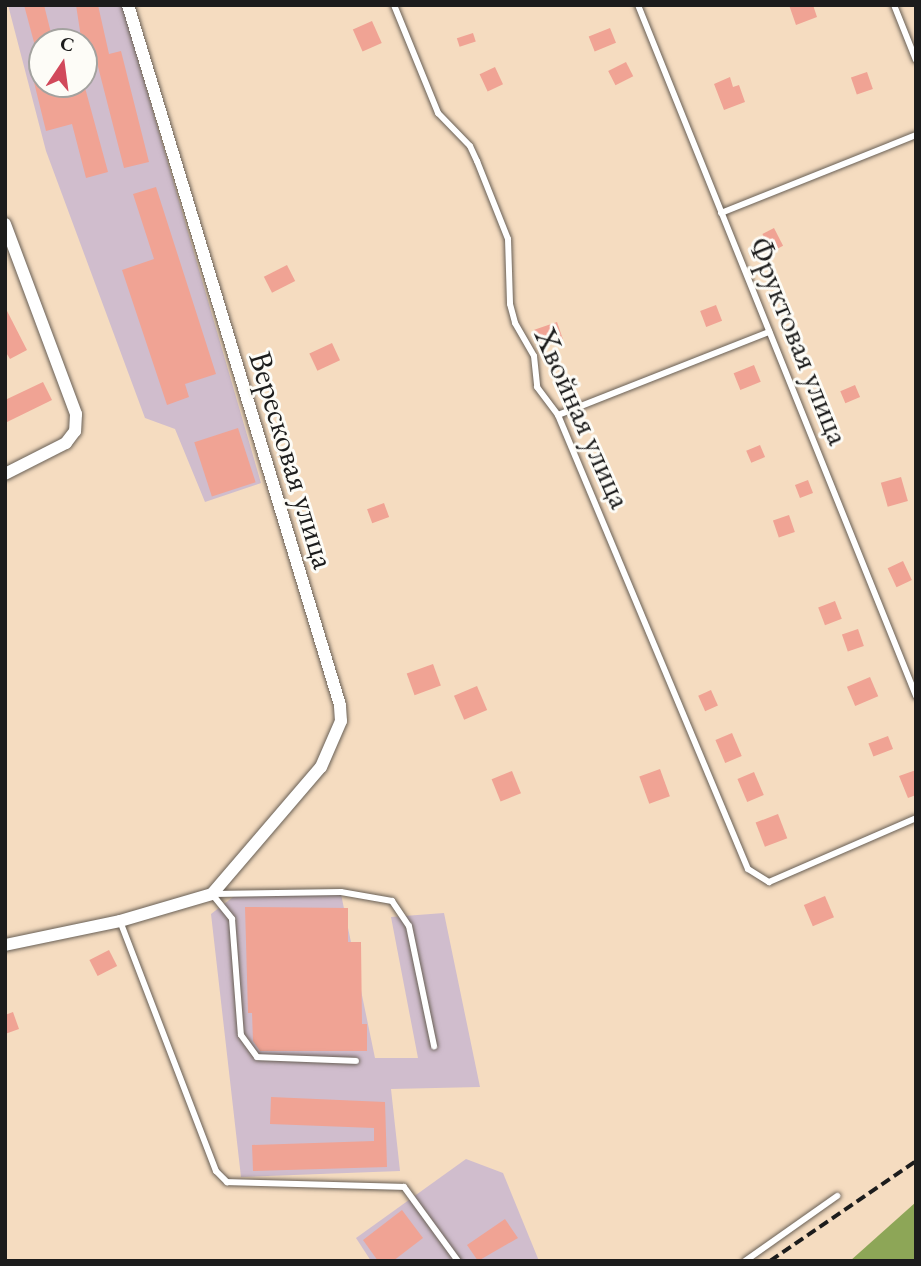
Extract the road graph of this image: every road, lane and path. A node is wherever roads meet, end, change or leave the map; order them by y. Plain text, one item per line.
1 (128, 5) edge
2 (394, 5) edge
3 (638, 5) edge
4 (894, 5) edge
5 (916, 60) edge
6 (916, 135) edge
7 (721, 213) junction
8 (5, 224) edge
9 (769, 332) junction
10 (558, 415) junction
11 (5, 474) edge
12 (916, 696) edge
13 (916, 818) edge
14 (212, 894) junction
15 (120, 921) junction
16 (5, 945) edge
17 (434, 1046) dead end
18 (356, 1061) dead end
19 (837, 1196) dead end
20 (458, 1261) edge
21 (745, 1261) edge

1 - 14 street, Вересковая улица
2 - 10 lane, Хвойная улица
3 - 7 lane, Фруктовая улица
4 - 5 lane
6 - 7 lane
7 - 9 lane, Фруктовая улица
8 - 11 street
9 - 10 lane
9 - 12 lane, Фруктовая улица
10 - 13 lane, Хвойная улица
14 - 15 street
14 - 17 lane
14 - 18 lane
15 - 16 street
15 - 20 lane
19 - 21 lane

